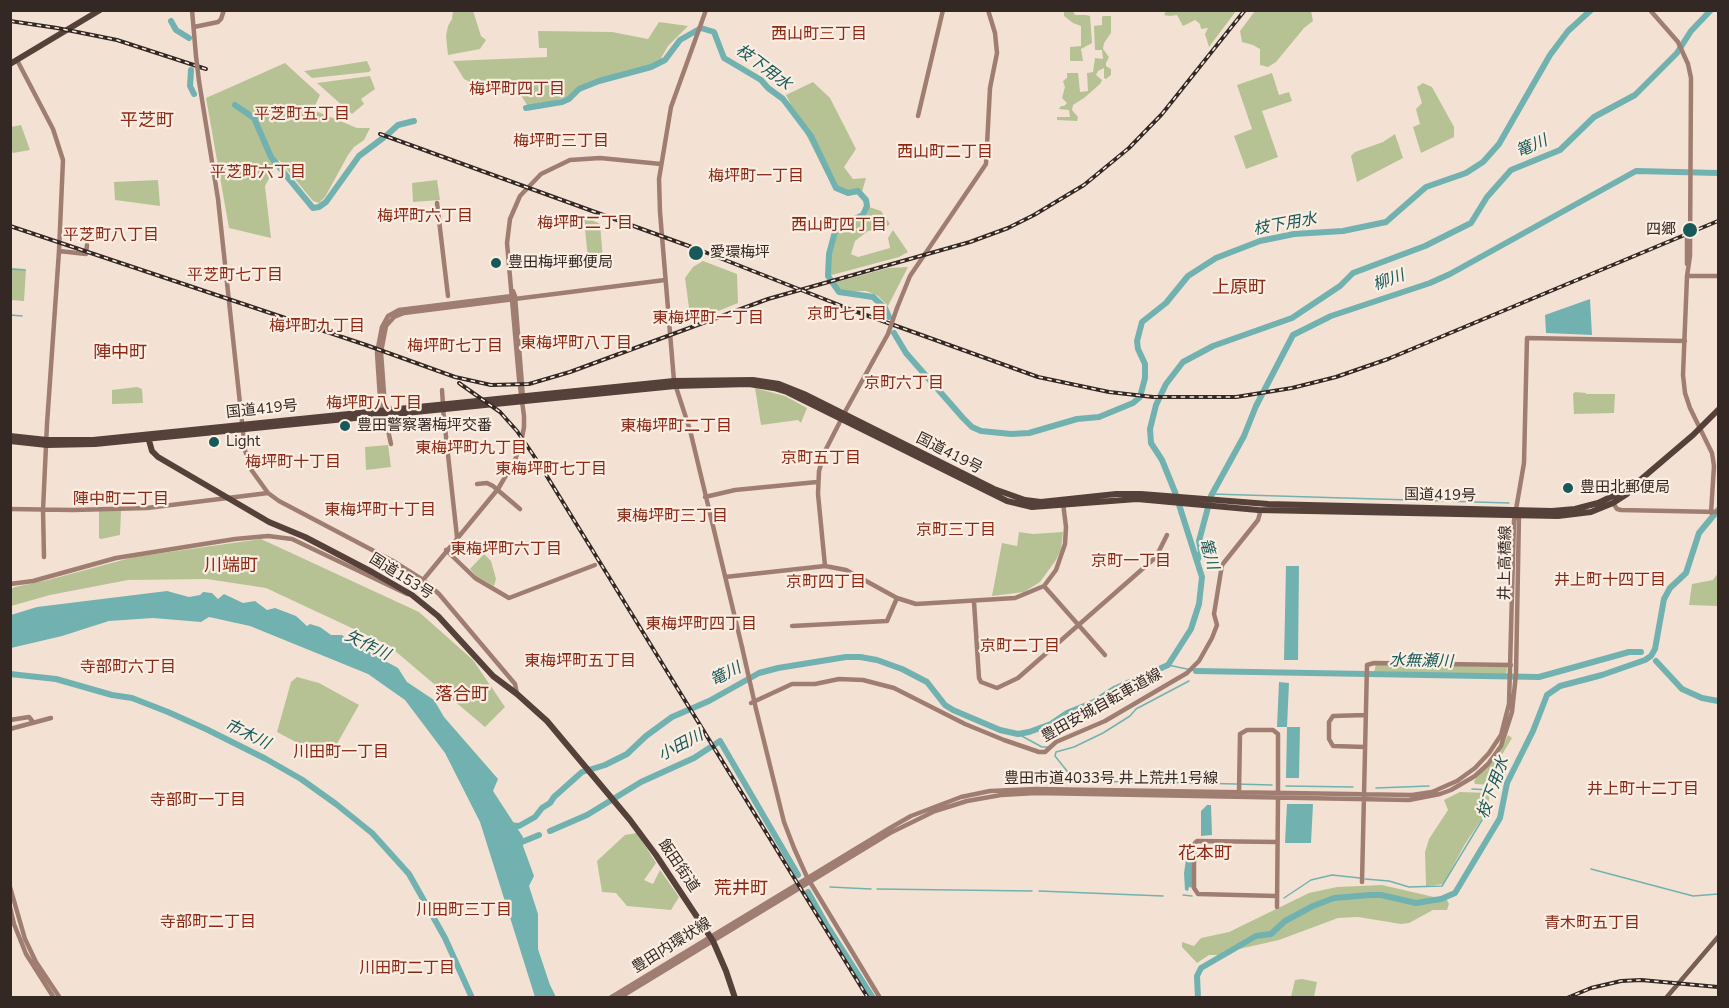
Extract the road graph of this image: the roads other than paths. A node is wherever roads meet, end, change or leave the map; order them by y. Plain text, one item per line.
1 (100, 10) edge
2 (192, 10) edge
3 (224, 10) edge
4 (706, 10) edge
5 (943, 10) edge
6 (988, 10) edge
7 (1650, 10) edge
8 (194, 27) junction
9 (14, 62) edge
10 (918, 116) dead end
11 (661, 164) junction
12 (437, 203) dead end
13 (87, 245) dead end
14 (59, 251) junction
15 (1687, 276) junction
16 (1719, 276) edge
17 (665, 280) junction
18 (448, 296) dead end
19 (513, 298) junction
20 (1685, 341) junction
21 (675, 384) junction
22 (442, 390) dead end
23 (522, 398) junction
24 (443, 407) junction
25 (1719, 410) edge
26 (384, 414) junction
27 (1719, 415) edge
28 (843, 417) junction
29 (242, 427) junction
30 (1700, 430) junction
31 (10, 436) edge
32 (148, 436) junction
33 (10, 441) edge
34 (47, 443) junction
35 (391, 444) dead end
36 (817, 482) junction
37 (477, 484) dead end
38 (498, 489) junction
39 (268, 493) junction
40 (705, 496) junction
41 (227, 498) junction
42 (1063, 502) junction
43 (1216, 503) junction
44 (1612, 503) junction
45 (10, 509) edge
46 (520, 509) dead end
47 (43, 510) junction
48 (1258, 510) junction
49 (1719, 512) edge
50 (1517, 513) junction
51 (1711, 513) junction
52 (1167, 535) dead end
53 (457, 537) junction
54 (446, 550) junction
55 (44, 556) dead end
56 (596, 565) dead end
57 (825, 566) junction
58 (725, 577) junction
59 (423, 580) junction
60 (10, 584) edge
61 (1044, 586) junction
62 (412, 595) junction
63 (897, 598) junction
64 (974, 602) junction
65 (1079, 625) junction
66 (792, 626) dead end
67 (1105, 655) dead end
68 (1511, 665) junction
69 (1513, 674) junction
70 (518, 694) junction
71 (752, 704) dead end
72 (1365, 715) junction
73 (51, 718) dead end
74 (10, 720) edge
75 (33, 722) junction
76 (10, 729) edge
77 (1365, 747) junction
78 (606, 790) joint
79 (1239, 792) junction
80 (1278, 795) junction
81 (1364, 797) junction
82 (1277, 842) junction
83 (809, 879) junction
84 (1362, 882) dead end
85 (11, 888) edge
86 (1276, 896) junction
87 (10, 907) edge
88 (1277, 908) dead end
89 (1719, 937) edge
90 (711, 939) junction
91 (683, 956) junction
92 (54, 998) edge
93 (60, 998) edge
94 (610, 998) edge
95 (619, 998) edge
96 (735, 998) edge
97 (880, 998) edge
98 (1666, 998) edge

1 - 9 highway
2 - 8 street
3 - 8 street
4 - 11 street
5 - 10 street
6 - 28 street, bridge
7 - 15 street
8 - 29 street, bridge
9 - 14 street
11 - 17 street
11 - 19 street
12 - 18 street
13 - 14 street
14 - 34 street
15 - 16 street
15 - 20 street
17 - 19 street
17 - 21 street
19 - 23 street
19 - 26 street
20 - 30 street
20 - 50 street
21 - 23 highway, 国道419号
21 - 28 highway, 国道419号
21 - 40 street
22 - 24 street
23 - 24 highway, 国道419号
23 - 38 street
24 - 26 highway, 国道419号
24 - 53 street
25 - 30 highway, 国道419号
26 - 29 highway, 国道419号
26 - 35 street
27 - 30 highway, 国道419号
28 - 36 street
28 - 42 highway, 国道419号
29 - 32 highway, 国道419号
29 - 39 street
30 - 44 highway, 国道419号
30 - 50 highway, 国道419号
30 - 51 street
31 - 34 highway
32 - 34 highway
32 - 41 highway, 国道153号
33 - 34 highway
34 - 47 street
36 - 40 street
36 - 57 street
37 - 38 street
38 - 46 street
38 - 53 street
39 - 41 street
39 - 59 street
40 - 58 street
41 - 47 street
41 - 62 highway, 国道153号
42 - 43 highway, 国道419号
42 - 61 street
43 - 48 highway, 国道419号
43 - 50 highway, 国道419号
44 - 50 highway, 国道419号
44 - 51 street
45 - 47 street
47 - 55 street
48 - 50 highway, 国道419号
48 - 71 street, 豊田安城自転車道線
49 - 51 street
50 - 68 street, 井上高橋線
50 - 69 street, 井上高橋線
52 - 65 street
53 - 54 street
54 - 56 street
54 - 59 street
57 - 58 street
57 - 63 street
58 - 83 street, bridge
59 - 70 street
60 - 62 street
61 - 64 street
61 - 65 street
62 - 70 highway, 国道153号
63 - 64 street
63 - 66 street
64 - 65 street
65 - 67 street
68 - 69 street, 井上高橋線
68 - 72 street
69 - 81 street
70 - 78 highway, 国道153号
72 - 77 street
72 - 77 street
73 - 75 street
74 - 75 street
75 - 76 street
77 - 81 street
78 - 90 highway, 飯田街道
79 - 80 street, 豊田市道4033号 井上荒井1号線
79 - 80 street
79 - 83 street, 豊田市道4033号 井上荒井1号線
80 - 81 street, 豊田市道4033号 井上荒井1号線
80 - 82 street
80 - 83 street, 豊田市道4033号 井上荒井1号線
81 - 84 street
82 - 86 street
82 - 86 street
83 - 90 street, 豊田内環状線
83 - 97 street
85 - 93 street
86 - 88 street
87 - 92 street
89 - 98 main road
90 - 91 street, 豊田内環状線
90 - 96 highway, 飯田街道
91 - 94 street, 豊田内環状線
91 - 95 street, 豊田内環状線

